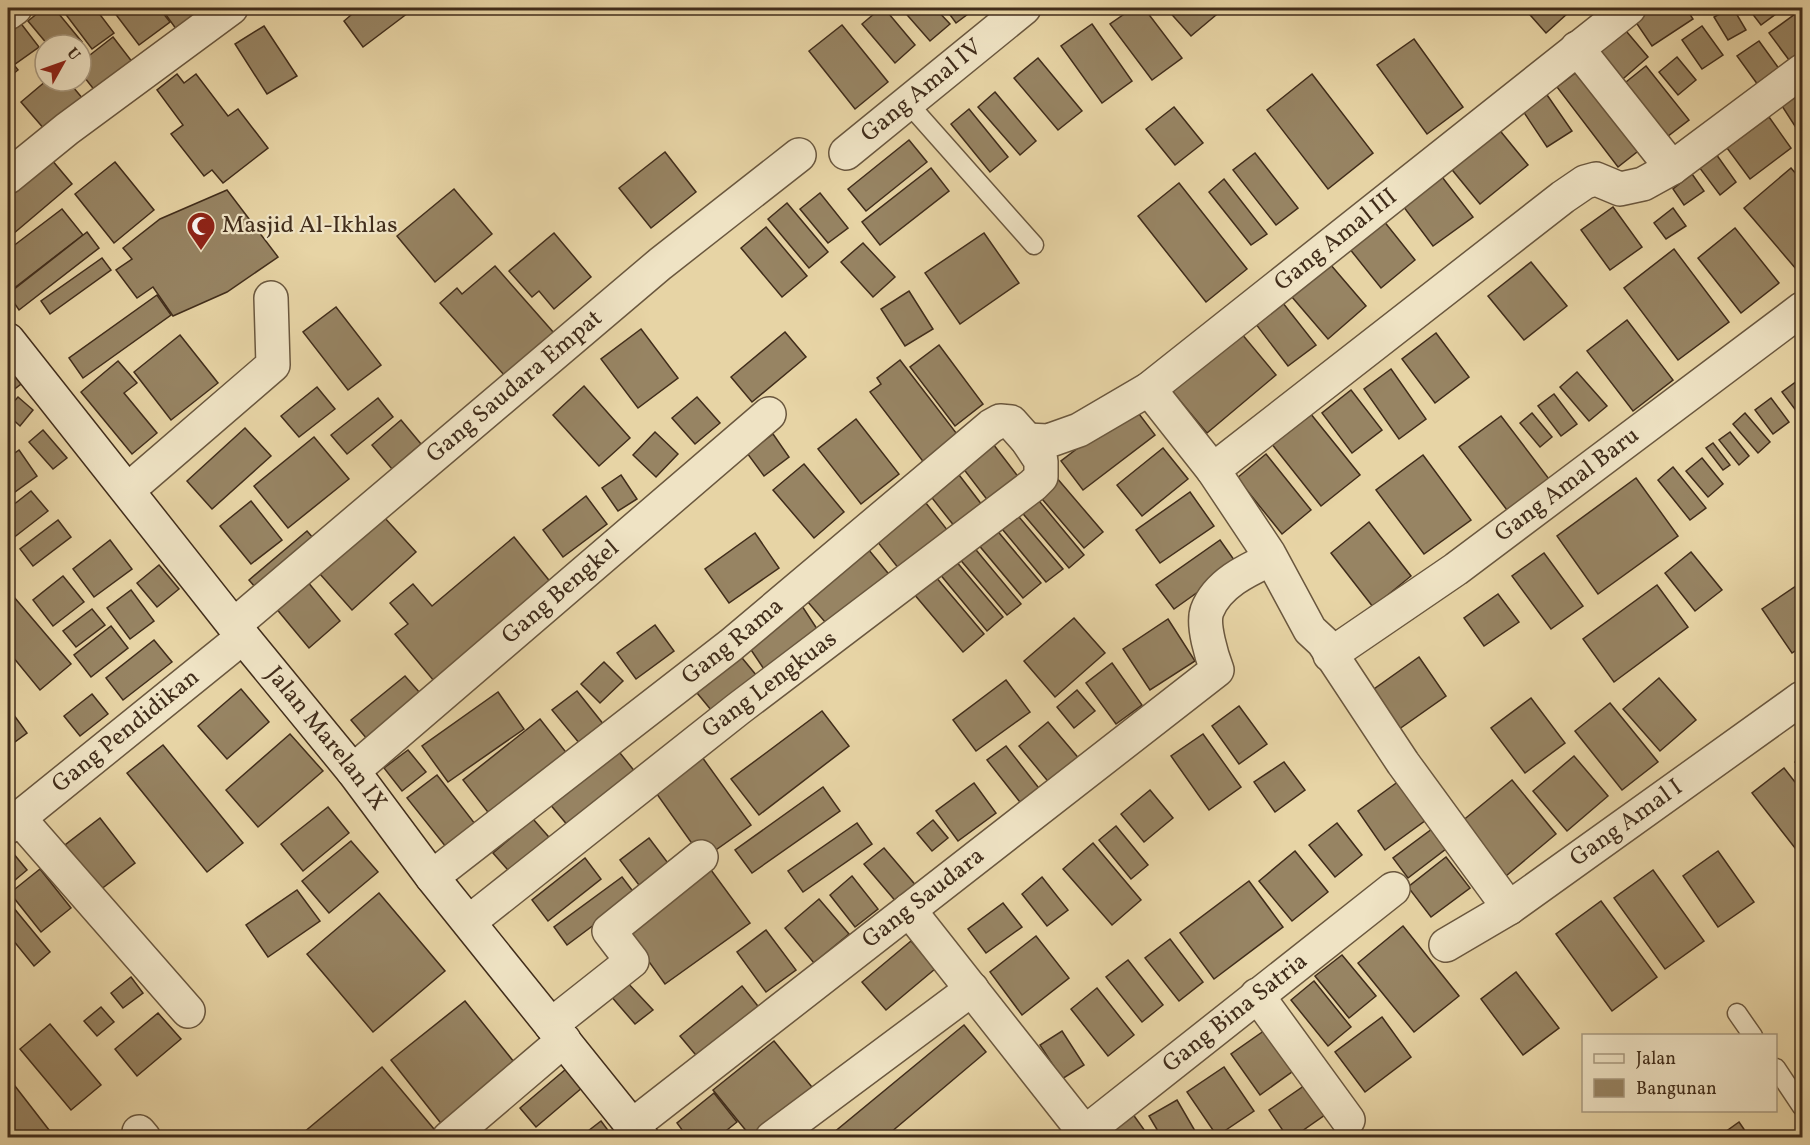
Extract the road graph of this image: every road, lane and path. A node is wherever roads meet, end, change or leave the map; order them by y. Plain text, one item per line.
1 (15, 8) edge
2 (231, 8) edge
3 (1024, 8) edge
4 (1629, 8) edge
5 (8, 13) edge
6 (1577, 48) junction
7 (1803, 71) edge
8 (907, 102) junction
9 (846, 153) dead end
10 (799, 155) dead end
11 (1672, 168) junction
12 (8, 177) edge
13 (1034, 245) dead end
14 (271, 298) dead end
15 (1803, 309) edge
16 (8, 340) edge
17 (1149, 388) junction
18 (769, 414) dead end
19 (1027, 440) junction
20 (1213, 470) junction
21 (128, 490) junction
22 (1270, 559) junction
23 (238, 631) junction
24 (1330, 655) junction
25 (1803, 698) edge
26 (353, 771) junction
27 (13, 822) edge
28 (701, 856) dead end
29 (432, 877) junction
30 (1393, 889) dead end
31 (1509, 908) junction
32 (909, 910) junction
33 (469, 922) junction
34 (1446, 945) dead end
35 (972, 989) junction
36 (1257, 995) junction
37 (188, 1011) dead end
38 (1737, 1013) dead end
39 (557, 1033) junction
40 (1752, 1034) edge
41 (1777, 1069) edge
42 (1803, 1107) edge
43 (1348, 1120) dead end
44 (637, 1132) edge
45 (1082, 1135) edge
46 (449, 1137) edge
47 (772, 1137) edge

1 - 5 street
2 - 12 street
3 - 8 street, Gang Amal IV
4 - 6 street, Gang Amal III
6 - 11 street
6 - 17 street, Gang Amal III
7 - 11 street
8 - 9 street, Gang Amal IV
8 - 13 lane
10 - 23 street, Gang Saudara Empat
11 - 20 street
14 - 21 street
15 - 24 street, Gang Amal Baru
16 - 21 street, Jalan Marelan IX
17 - 19 street, Gang Amal III
17 - 20 street
18 - 26 street, Gang Bengkel
19 - 29 street, Gang Rama
19 - 33 street, Gang Lengkuas
20 - 22 street
21 - 23 street, Jalan Marelan IX
22 - 24 street
22 - 32 street, Gang Saudara
23 - 26 street, Jalan Marelan IX
23 - 27 street, Gang Pendidikan
24 - 31 street
25 - 31 street, Gang Amal I
26 - 29 street, Jalan Marelan IX
27 - 37 street
28 - 39 street
29 - 33 street, Jalan Marelan IX
30 - 36 street, Gang Bina Satria
31 - 34 street, Gang Amal I
32 - 35 street
32 - 44 street, Gang Saudara
33 - 39 street, Jalan Marelan IX
35 - 45 street
35 - 47 street
36 - 43 street
36 - 45 street, Gang Bina Satria
38 - 40 lane
39 - 44 street, Jalan Marelan IX
39 - 46 street
41 - 42 lane

